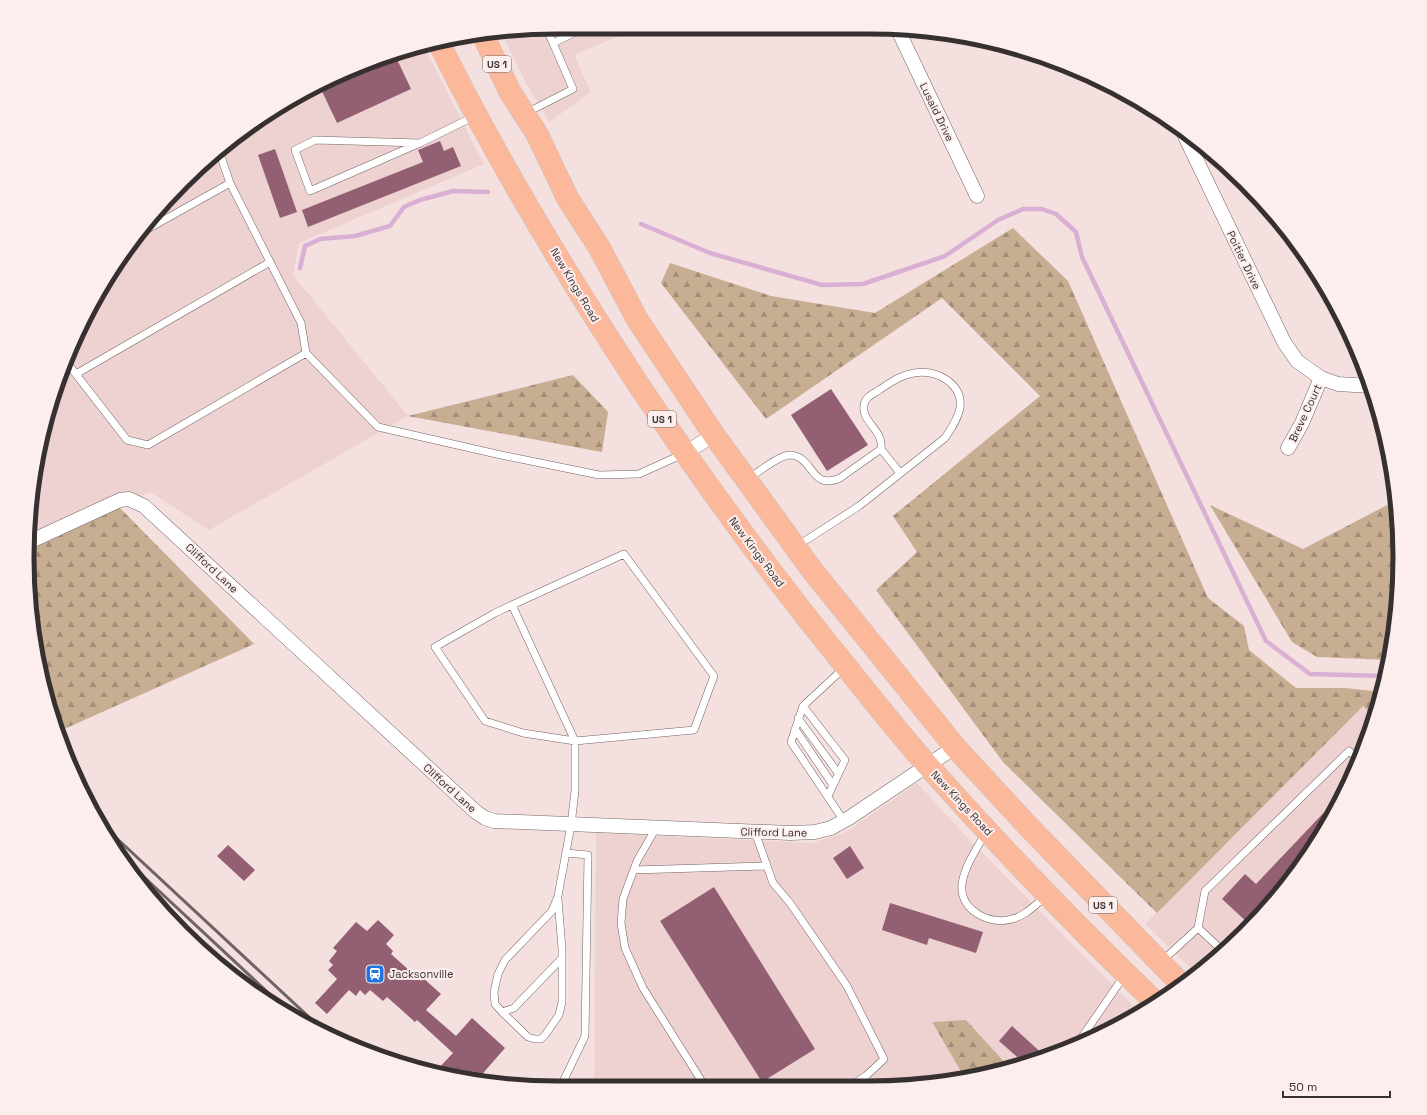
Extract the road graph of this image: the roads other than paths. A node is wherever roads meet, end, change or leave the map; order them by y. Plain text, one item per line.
1 (549, 34) edge
2 (572, 34) edge
3 (900, 35) edge
4 (485, 39) edge
5 (553, 43) junction
6 (441, 47) edge
7 (524, 114) junction
8 (477, 115) junction
9 (1188, 142) edge
10 (420, 143) junction
11 (221, 157) edge
12 (230, 183) junction
13 (977, 196) dead end
14 (152, 227) edge
15 (270, 262) junction
16 (306, 353) junction
17 (70, 367) edge
18 (76, 374) junction
19 (1321, 378) junction
20 (1364, 386) edge
21 (714, 436) junction
22 (1288, 448) dead end
23 (881, 449) junction
24 (684, 453) junction
25 (900, 473) junction
26 (746, 480) junction
27 (35, 539) edge
28 (796, 548) junction
29 (512, 605) junction
30 (846, 667) junction
31 (803, 706) junction
32 (798, 718) junction
33 (795, 729) junction
34 (575, 741) junction
35 (955, 747) junction
36 (1354, 755) edge
37 (927, 766) junction
38 (838, 773) junction
39 (833, 785) junction
40 (828, 796) junction
41 (844, 821) junction
42 (571, 825) junction
43 (656, 828) junction
44 (988, 830) junction
45 (755, 832) junction
46 (566, 853) junction
47 (767, 866) junction
48 (634, 870) junction
49 (1048, 894) junction
50 (558, 896) junction
51 (1198, 928) junction
52 (1219, 947) edge
53 (562, 958) junction
54 (1160, 963) junction
55 (1126, 974) junction
56 (1178, 980) edge
57 (1151, 998) edge
58 (502, 1012) junction
59 (1084, 1035) edge
60 (563, 1081) edge
61 (702, 1081) edge
62 (858, 1081) edge

1 - 5 lane
2 - 5 lane
3 - 13 street, Lusaid Drive
4 - 7 highway, US 1
5 - 7 lane
6 - 8 highway, New Kings Road / US 1
7 - 21 highway, US 1
8 - 10 lane
8 - 24 highway, New Kings Road / US 1
9 - 19 street, Poitier Drive
10 - 10 lane
11 - 12 lane
12 - 14 lane
12 - 15 lane
15 - 16 lane
15 - 18 lane
16 - 18 lane
16 - 24 lane
17 - 18 lane
19 - 20 street, Poitier Drive
19 - 22 street, Breve Court
21 - 24 street
21 - 26 highway, US 1
23 - 25 lane
23 - 25 lane
23 - 26 lane
24 - 30 highway, New Kings Road / US 1
25 - 28 lane
26 - 28 highway, US 1
27 - 42 street, Clifford Lane
28 - 35 highway, US 1
29 - 34 lane
29 - 34 lane
29 - 34 lane
30 - 31 lane
30 - 37 highway, New Kings Road / US 1
31 - 32 lane
31 - 38 lane
32 - 33 lane
32 - 38 lane
33 - 39 lane
33 - 40 lane
34 - 42 lane
35 - 37 street, Clifford Lane
35 - 54 highway, US 1
36 - 51 lane
37 - 41 street, Clifford Lane
37 - 44 highway, New Kings Road / US 1
38 - 39 lane
39 - 40 lane
40 - 41 lane
41 - 45 street, Clifford Lane
42 - 43 street, Clifford Lane
42 - 46 lane
43 - 45 street, Clifford Lane
43 - 48 lane
44 - 49 highway, New Kings Road / US 1
44 - 49 lane
45 - 47 lane
46 - 50 lane
46 - 60 lane
47 - 48 lane
47 - 62 lane
48 - 61 lane
49 - 55 highway, New Kings Road / US 1
50 - 53 lane
50 - 58 lane
51 - 52 lane
51 - 54 lane
53 - 58 lane
53 - 58 lane
54 - 56 highway, US 1
55 - 57 highway, New Kings Road / US 1
55 - 59 lane

